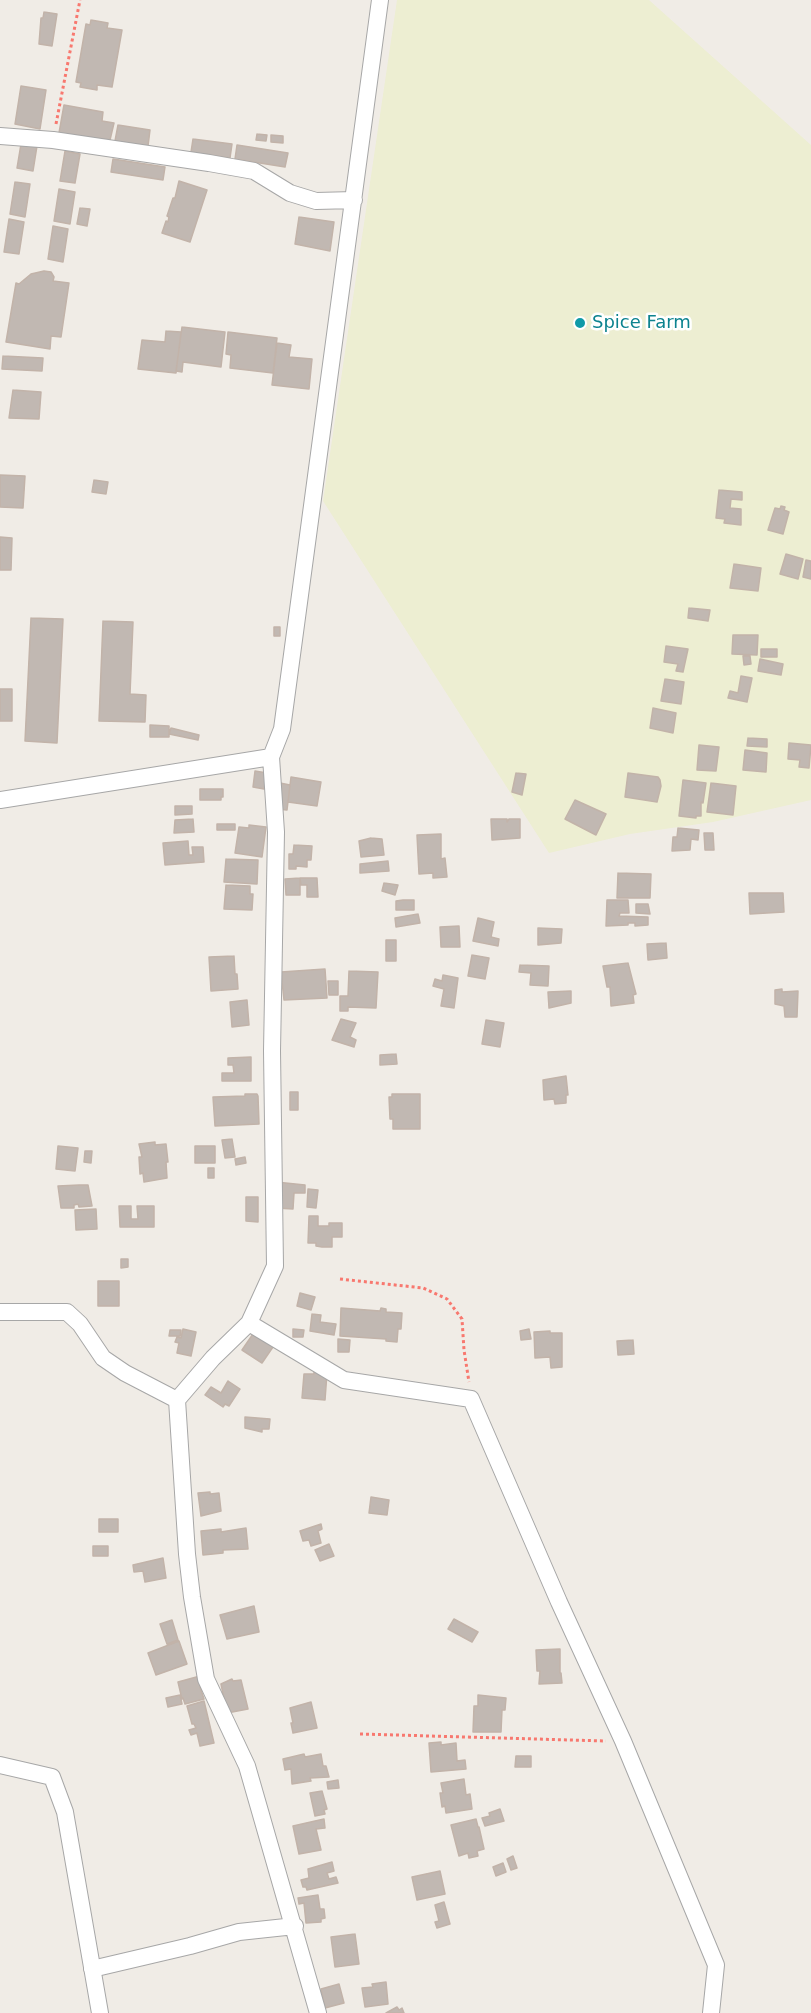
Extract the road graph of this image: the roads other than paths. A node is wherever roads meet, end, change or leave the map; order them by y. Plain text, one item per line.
1 (380, 0) edge
2 (0, 136) edge
3 (354, 200) junction
4 (271, 757) junction
5 (0, 800) edge
6 (0, 1312) edge
7 (249, 1323) junction
8 (177, 1400) junction
9 (0, 1765) edge
10 (295, 1926) junction
11 (92, 1969) junction
12 (100, 2013) edge
13 (318, 2013) edge
14 (711, 2013) edge

1 - 3 street
2 - 3 street
3 - 4 street
4 - 5 street
4 - 7 street
6 - 8 street
7 - 8 street
7 - 14 street
8 - 10 street
9 - 11 street
10 - 11 street
10 - 13 street
11 - 12 street

